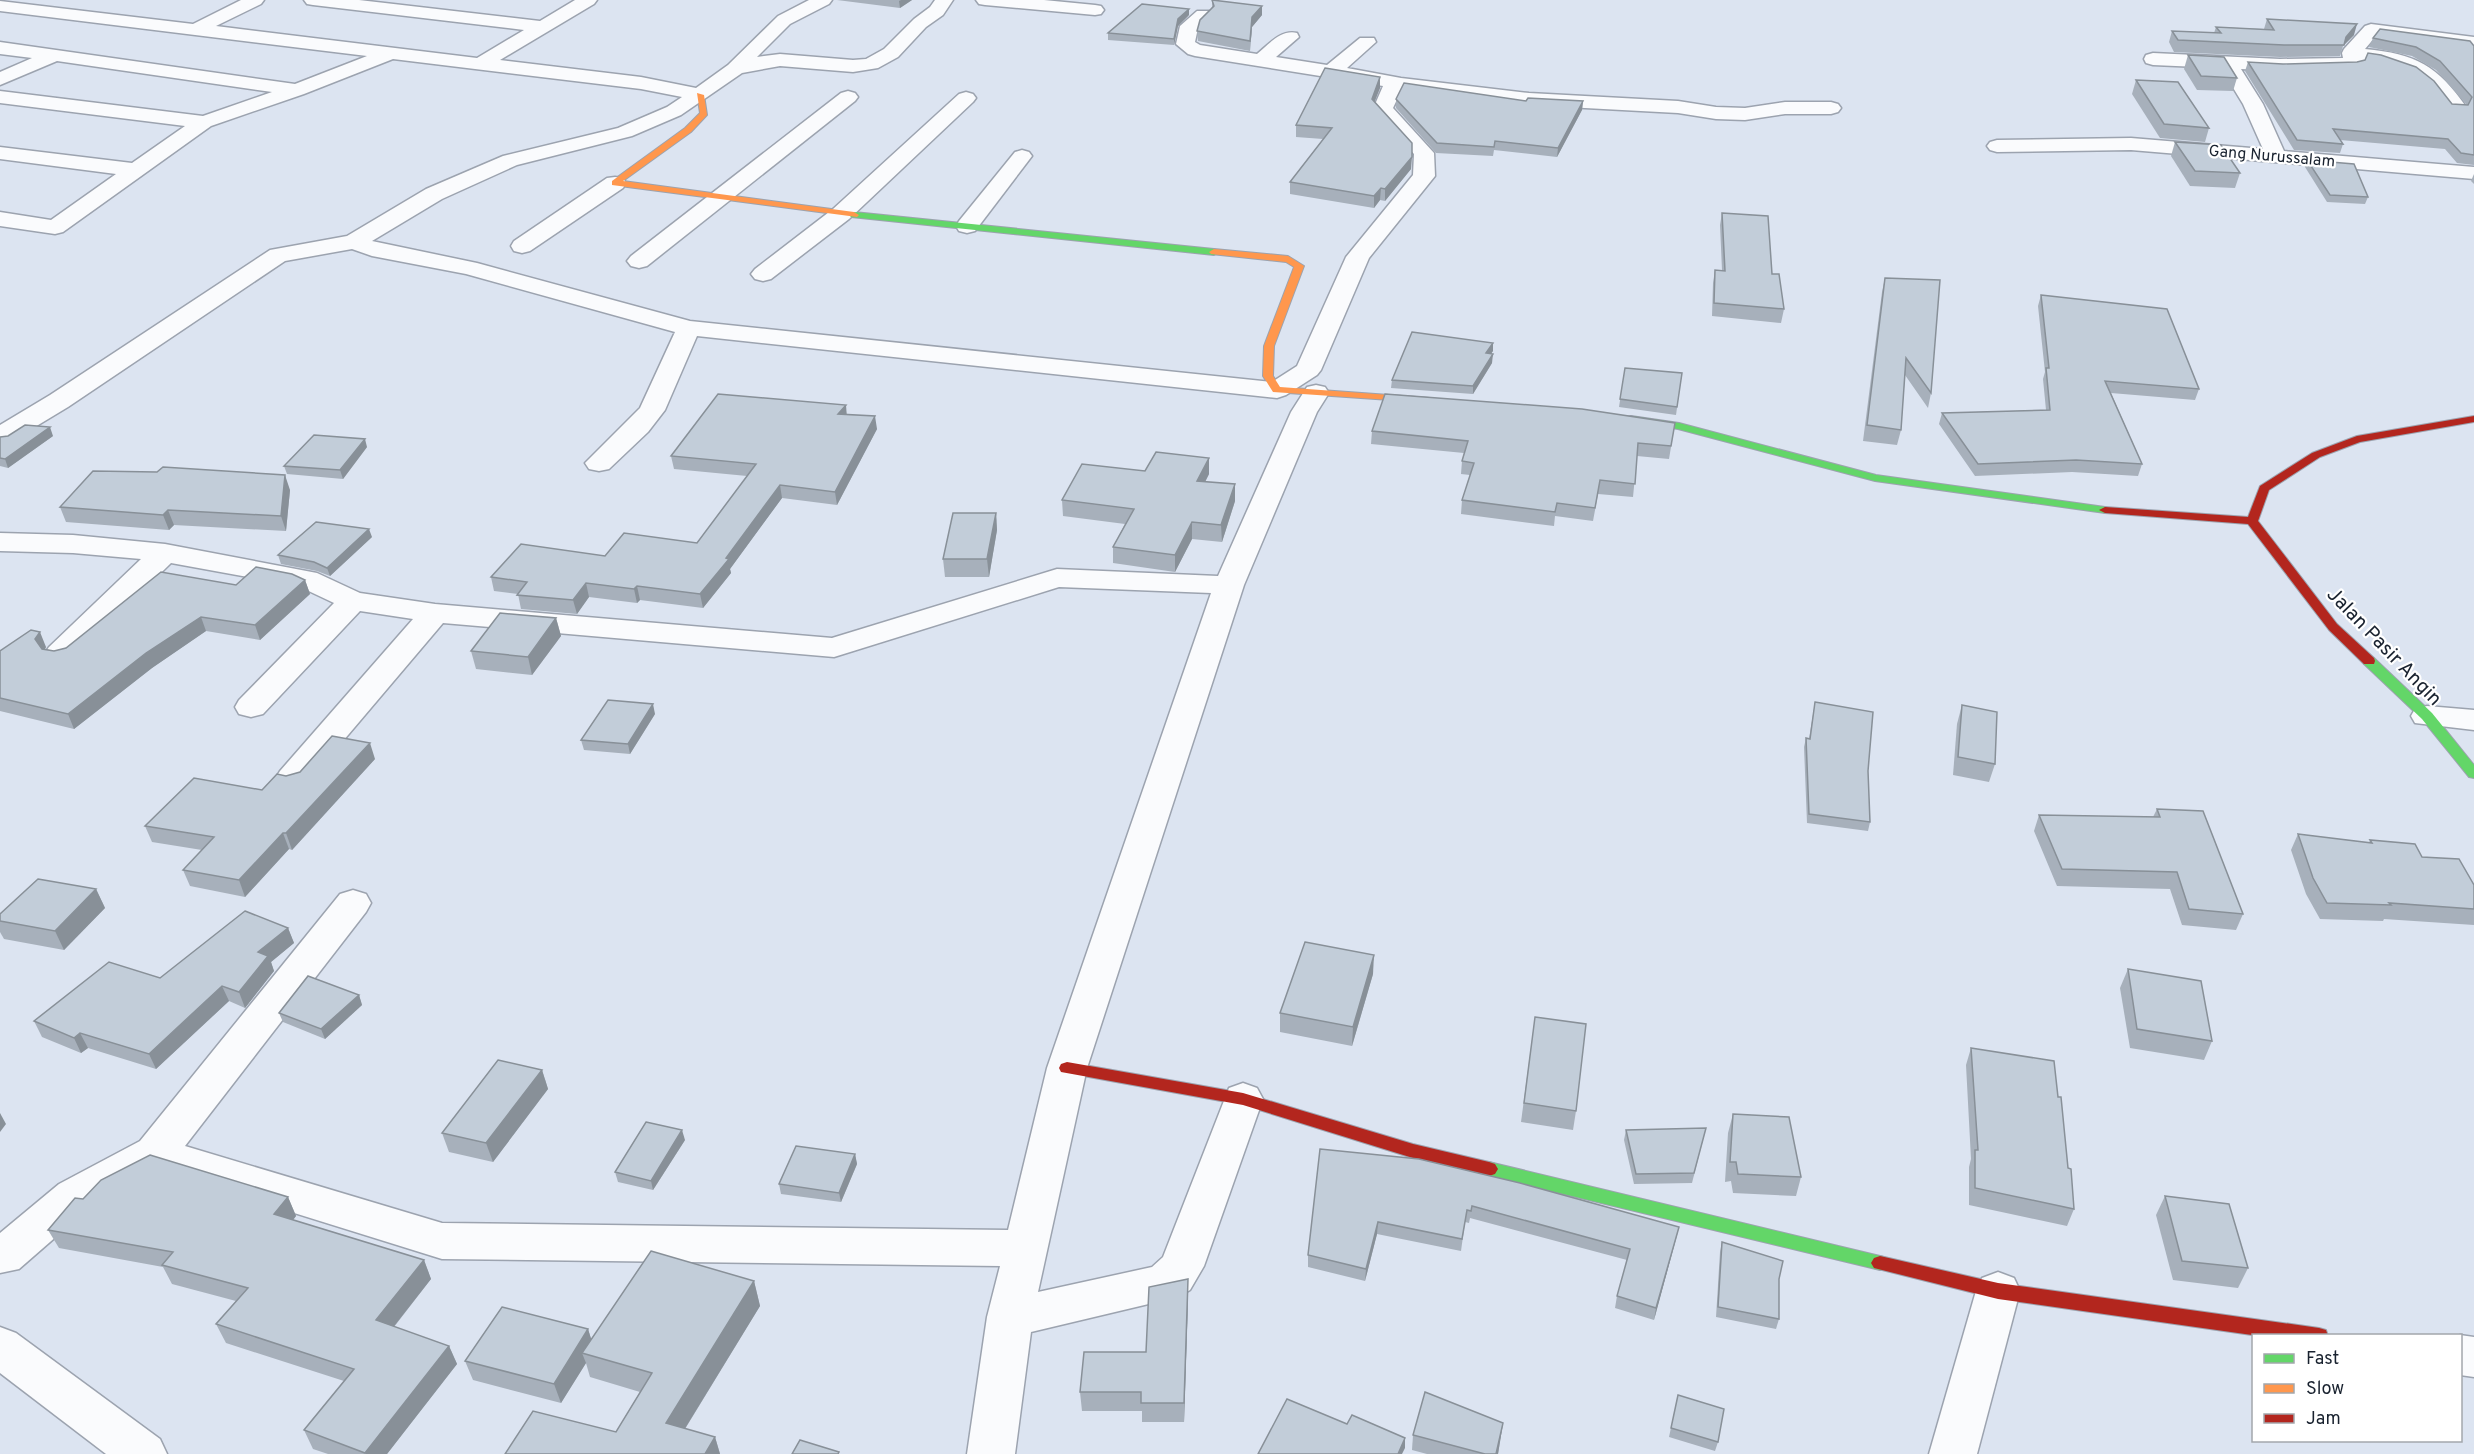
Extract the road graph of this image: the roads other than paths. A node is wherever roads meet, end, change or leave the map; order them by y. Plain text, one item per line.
1 (255, 0) edge
2 (313, 0) edge
3 (588, 0) edge
4 (823, 0) edge
5 (944, 0) edge
6 (985, 0) edge
7 (0, 6) edge
8 (1095, 10) dead end
9 (1203, 15) edge
10 (125, 20) junction
11 (543, 27) junction
12 (197, 28) junction
13 (1290, 37) dead end
14 (1367, 42) dead end
15 (2474, 43) edge
16 (0, 48) edge
17 (2351, 53) junction
18 (387, 54) junction
19 (55, 55) junction
20 (2153, 59) dead end
21 (1259, 62) junction
22 (2227, 62) junction
23 (478, 65) junction
24 (735, 69) junction
25 (1332, 71) junction
26 (0, 80) edge
27 (1395, 82) junction
28 (297, 90) junction
29 (700, 95) junction
30 (0, 97) edge
31 (848, 97) dead end
32 (966, 98) dead end
33 (1831, 108) dead end
34 (2457, 108) edge
35 (204, 122) junction
36 (1997, 146) dead end
37 (0, 153) edge
38 (2276, 155) junction
39 (1022, 156) dead end
40 (136, 170) junction
41 (2474, 173) edge
42 (615, 183) junction
43 (719, 199) junction
44 (841, 214) junction
45 (0, 219) edge
46 (967, 226) junction
47 (354, 242) junction
48 (522, 246) dead end
49 (639, 261) dead end
50 (763, 274) dead end
51 (689, 328) junction
52 (1277, 390) junction
53 (1316, 393) junction
54 (1443, 402) edge
55 (1614, 417) edge
56 (2474, 419) edge
57 (0, 436) edge
58 (600, 463) dead end
59 (2252, 521) junction
60 (0, 542) edge
61 (165, 553) junction
62 (1229, 585) junction
63 (353, 601) junction
64 (435, 613) junction
65 (60, 654) edge
66 (251, 707) dead end
67 (2427, 716) junction
68 (2474, 720) edge
69 (2474, 774) edge
70 (292, 779) edge
71 (353, 903) dead end
72 (1067, 1068) junction
73 (1243, 1099) junction
74 (155, 1153) junction
75 (1024, 1248) junction
76 (1, 1257) edge
77 (1998, 1291) junction
78 (1010, 1317) junction
79 (2312, 1334) edge
80 (0, 1347) edge
81 (143, 1454) edge
82 (991, 1454) edge
83 (1953, 1454) edge

1 - 12 street
2 - 11 street
3 - 11 street
4 - 24 street
5 - 24 street
6 - 8 street
7 - 10 street
9 - 21 street
10 - 12 street
10 - 19 street
11 - 23 street
12 - 18 street
13 - 21 street
14 - 25 street
15 - 17 street
16 - 19 street
17 - 22 street
17 - 34 street
18 - 23 street
18 - 28 street
19 - 26 street
19 - 28 street
20 - 22 street
21 - 25 street
22 - 38 street
23 - 29 street
24 - 29 street
25 - 27 street
27 - 33 street
27 - 52 street
28 - 35 street
29 - 42 street
29 - 47 street
30 - 35 street
31 - 43 street
32 - 44 street
35 - 40 street
36 - 38 street, Gang Nurussalam
37 - 40 street
38 - 41 street, Gang Nurussalam
39 - 46 street
40 - 45 street
42 - 43 street
42 - 48 street
43 - 44 street
43 - 49 street
44 - 46 street
44 - 50 street
46 - 52 street
47 - 51 street
47 - 57 street
51 - 52 street
51 - 58 street
52 - 53 street
53 - 54 street
53 - 62 street
55 - 59 street
56 - 59 street
59 - 67 street, Jalan Pasir Angin
60 - 61 street
61 - 63 street
61 - 65 street
62 - 64 street
62 - 72 street
63 - 64 street
63 - 66 street
64 - 70 street
67 - 68 street
67 - 69 street, Jalan Pasir Angin
71 - 74 street
72 - 73 street
72 - 75 street
73 - 77 street
73 - 78 street
74 - 75 street
74 - 76 street
75 - 78 street
77 - 79 street
77 - 83 street
78 - 82 street
80 - 81 street

